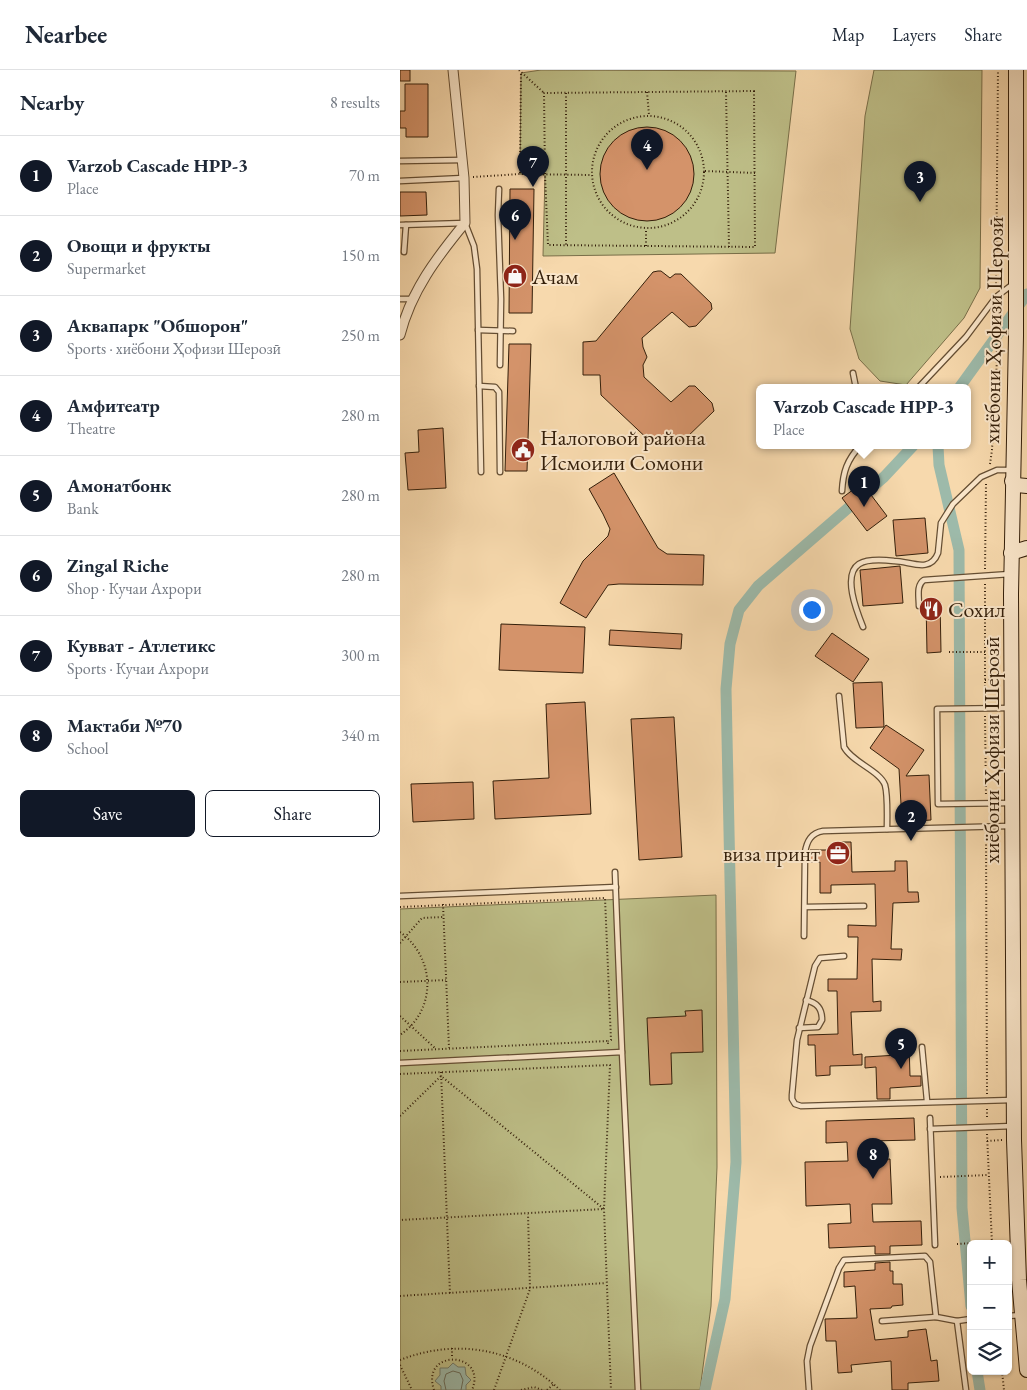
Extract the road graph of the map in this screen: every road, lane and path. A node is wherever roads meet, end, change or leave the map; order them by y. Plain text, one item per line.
1 (453, 70) edge
2 (519, 70) edge
3 (998, 70) edge
4 (1016, 70) edge
5 (521, 73) junction
6 (647, 92) junction
7 (726, 92) junction
8 (544, 93) junction
9 (566, 93) junction
10 (649, 116) junction
11 (1004, 143) dead end
12 (997, 144) junction
13 (462, 160) junction
14 (400, 161) edge
15 (705, 171) junction
16 (728, 172) junction
17 (755, 173) junction
18 (520, 174) junction
19 (545, 175) junction
20 (566, 175) junction
21 (591, 175) junction
22 (464, 178) junction
23 (400, 181) edge
24 (499, 189) dead end
25 (465, 223) junction
26 (400, 225) edge
27 (406, 225) junction
28 (646, 229) junction
29 (566, 245) junction
30 (646, 246) junction
31 (729, 247) junction
32 (404, 252) dead end
33 (1016, 282) junction
34 (400, 299) edge
35 (412, 299) junction
36 (996, 300) junction
37 (402, 322) edge
38 (478, 330) junction
39 (501, 331) junction
40 (513, 331) dead end
41 (400, 335) edge
42 (997, 359) dead end
43 (500, 364) dead end
44 (853, 373) dead end
45 (855, 384) edge
46 (922, 384) edge
47 (479, 386) junction
48 (857, 449) edge
49 (481, 472) dead end
50 (500, 472) dead end
51 (1012, 476) junction
52 (1027, 486) edge
53 (842, 491) dead end
54 (1027, 548) edge
55 (1011, 552) junction
56 (1011, 574) junction
57 (919, 606) dead end
58 (863, 627) dead end
59 (949, 652) dead end
60 (985, 652) dead end
61 (985, 680) dead end
62 (1000, 680) dead end
63 (839, 696) dead end
64 (1013, 708) junction
65 (1013, 803) junction
66 (1013, 826) junction
67 (887, 829) junction
68 (615, 872) dead end
69 (616, 887) junction
70 (442, 894) junction
71 (400, 896) edge
72 (443, 905) junction
73 (864, 906) dead end
74 (400, 907) edge
75 (805, 907) junction
76 (443, 917) junction
77 (400, 932) edge
78 (406, 936) junction
79 (804, 936) dead end
80 (400, 943) edge
81 (844, 956) dead end
82 (446, 980) junction
83 (428, 981) junction
84 (400, 982) edge
85 (806, 1000) junction
86 (400, 1016) edge
87 (411, 1026) junction
88 (799, 1028) junction
89 (400, 1036) edge
90 (608, 1041) junction
91 (922, 1047) dead end
92 (449, 1048) junction
93 (436, 1049) junction
94 (400, 1051) edge
95 (622, 1052) junction
96 (609, 1053) junction
97 (400, 1062) edge
98 (610, 1065) junction
99 (441, 1072) junction
100 (400, 1074) edge
101 (441, 1076) junction
102 (1014, 1100) junction
103 (927, 1101) junction
104 (400, 1116) edge
105 (930, 1118) dead end
106 (1014, 1126) junction
107 (930, 1129) junction
108 (1002, 1140) dead end
109 (987, 1141) dead end
110 (988, 1175) dead end
111 (933, 1178) junction
112 (604, 1208) junction
113 (528, 1213) junction
114 (447, 1218) junction
115 (400, 1220) edge
116 (967, 1243) edge
117 (935, 1244) dead end
118 (957, 1244) dead end
119 (606, 1283) junction
120 (530, 1288) junction
121 (450, 1294) junction
122 (400, 1296) edge
123 (936, 1317) junction
124 (1019, 1317) edge
125 (967, 1319) edge
126 (960, 1320) junction
127 (882, 1321) dead end
128 (452, 1348) junction
129 (506, 1356) junction
130 (452, 1359) junction
131 (400, 1360) edge
132 (400, 1364) edge
133 (1027, 1370) edge
134 (1002, 1375) edge
135 (554, 1384) junction
136 (412, 1390) edge
137 (434, 1390) edge
138 (472, 1390) edge
139 (494, 1390) edge
140 (521, 1390) edge
141 (542, 1390) edge
142 (547, 1390) edge
143 (560, 1390) edge
144 (611, 1390) edge
145 (638, 1390) edge
146 (810, 1390) edge
147 (966, 1390) edge
148 (1004, 1390) edge

1 - 13 street
2 - 5 path
3 - 12 path
4 - 33 main road, хиёбони Ҳофизи Шерозӣ
5 - 8 path
5 - 18 path
6 - 7 path
6 - 9 path
6 - 10 path
7 - 16 path
7 - 17 path
8 - 9 path
8 - 19 path
9 - 20 path
10 - 15 path
10 - 21 path
11 - 12 path
12 - 36 path
13 - 14 lane
13 - 22 street
15 - 16 path
15 - 28 path
16 - 17 path
16 - 31 path
17 - 31 path
18 - 19 path
18 - 22 path
19 - 20 path
19 - 29 path
20 - 21 path
20 - 29 path
21 - 28 path
22 - 23 lane
22 - 25 street
24 - 39 lane
25 - 27 lane
25 - 35 street
25 - 38 lane
26 - 27 lane
27 - 32 lane
28 - 30 path
29 - 30 path
30 - 31 path
33 - 36 lane
33 - 51 main road, хиёбони Ҳофизи Шерозӣ
34 - 35 lane
35 - 37 street
36 - 42 path
36 - 46 lane
37 - 41 street
38 - 39 lane
38 - 47 lane
39 - 40 lane
39 - 43 lane
44 - 45 lane
47 - 49 lane
47 - 50 lane
48 - 53 lane
51 - 52 main road
51 - 55 main road, хиёбони Ҳофизи Шерозӣ
51 - 58 lane
54 - 55 main road
55 - 56 main road, хиёбони Ҳофизи Шерозӣ
56 - 57 lane
56 - 64 main road, хиёбони Ҳофизи Шерозӣ
59 - 60 path
61 - 62 path
63 - 67 lane
64 - 65 main road, хиёбони Ҳофизи Шерозӣ
64 - 65 lane
65 - 66 main road, хиёбони Ҳофизи Шерозӣ
66 - 67 lane
66 - 102 main road, хиёбони Ҳофизи Шерозӣ
67 - 75 lane
68 - 69 lane
69 - 70 lane
69 - 95 lane
70 - 71 lane
70 - 72 path
72 - 74 path
72 - 76 path
72 - 90 path
73 - 75 lane
75 - 79 lane
76 - 78 path
76 - 82 path
77 - 78 path
78 - 80 path
78 - 83 path
81 - 85 lane
82 - 83 path
82 - 92 path
83 - 84 path
83 - 87 path
85 - 88 lane
85 - 88 lane
86 - 87 path
87 - 89 path
87 - 93 path
88 - 103 lane
90 - 92 path
90 - 96 path
91 - 103 lane
92 - 93 path
93 - 94 path
95 - 96 lane
95 - 145 lane
96 - 97 lane
96 - 98 path
98 - 99 path
98 - 112 path
99 - 100 path
99 - 101 path
101 - 104 path
101 - 112 path
101 - 114 path
102 - 103 lane
102 - 106 main road, хиёбони Ҳофизи Шерозӣ
105 - 107 lane
106 - 107 lane
106 - 124 main road, хиёбони Ҳофизи Шерозӣ
107 - 111 lane
108 - 109 path
110 - 111 path
111 - 117 lane
112 - 113 path
112 - 119 path
113 - 114 path
113 - 120 path
114 - 115 path
114 - 121 path
116 - 118 path
119 - 120 path
119 - 144 path
120 - 121 path
120 - 129 path
121 - 122 path
123 - 126 lane
123 - 127 lane
123 - 146 lane
124 - 133 main road, хиёбони Ҳофизи Шерозӣ
125 - 126 lane
126 - 147 lane
128 - 129 path
128 - 130 path
128 - 131 path
129 - 135 path
129 - 139 path
130 - 137 path
130 - 138 path
132 - 136 path
134 - 148 path
135 - 142 path
135 - 143 path
140 - 141 path

